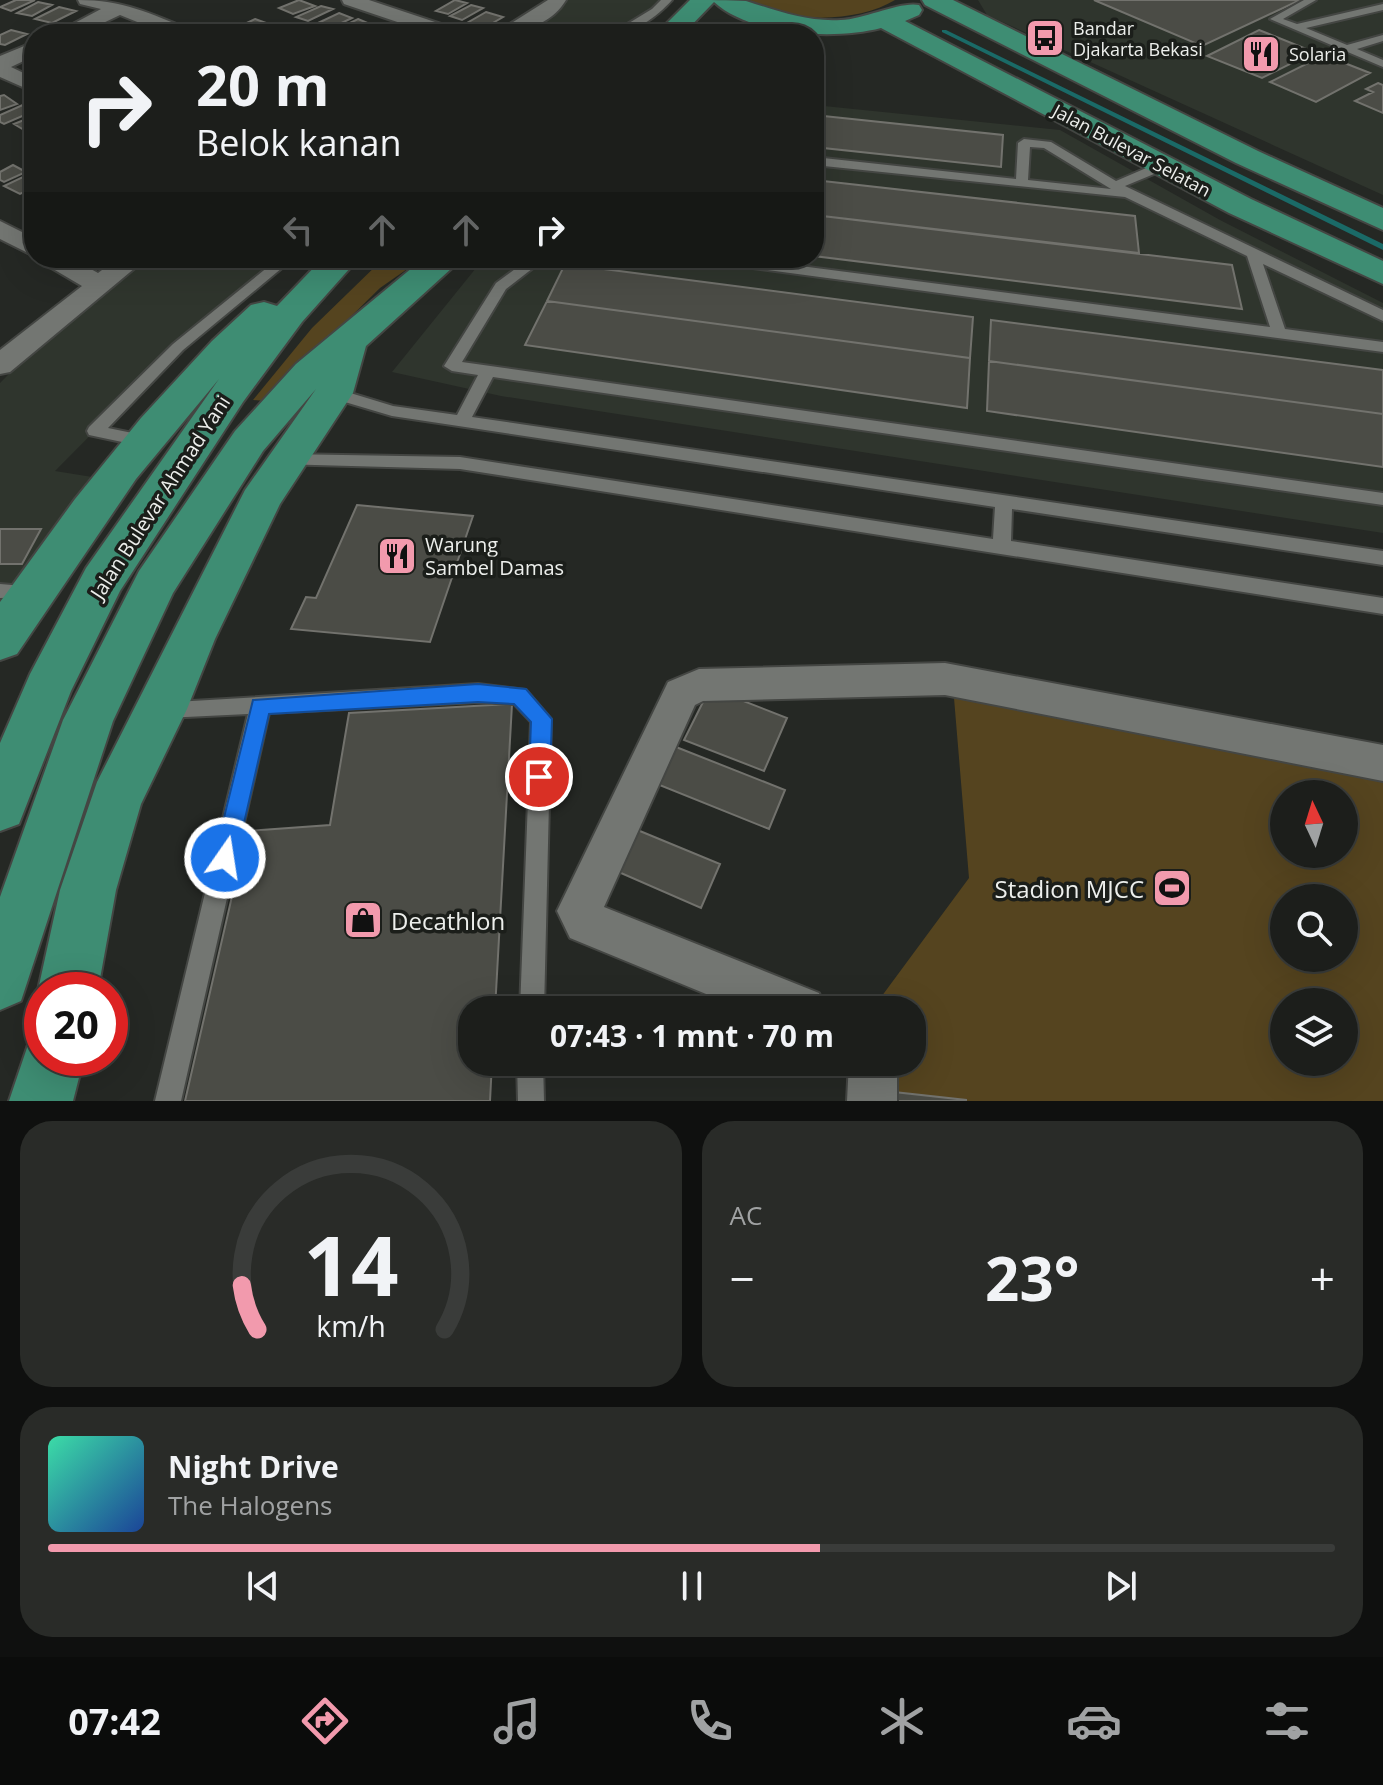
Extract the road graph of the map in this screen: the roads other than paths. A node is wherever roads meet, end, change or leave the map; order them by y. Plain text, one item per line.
1 (87, 0) edge
2 (351, 0) edge
3 (557, 0) edge
4 (667, 0) edge
5 (704, 0) edge
6 (725, 0) edge
7 (926, 0) edge
8 (934, 0) edge
9 (1311, 0) edge
10 (1383, 7) edge
11 (119, 8) junction
12 (966, 18) junction
13 (884, 20) junction
14 (85, 24) edge
15 (159, 24) edge
16 (422, 24) edge
17 (522, 24) edge
18 (633, 24) edge
19 (679, 24) edge
20 (775, 24) edge
21 (824, 27) edge
22 (1295, 28) junction
23 (917, 38) junction
24 (1383, 38) edge
25 (1346, 49) junction
26 (24, 54) edge
27 (1383, 64) edge
28 (0, 67) edge
29 (24, 80) edge
30 (824, 162) edge
31 (1162, 166) junction
32 (1022, 183) junction
33 (1114, 186) junction
34 (1129, 194) junction
35 (1383, 220) edge
36 (3, 232) edge
37 (24, 243) edge
38 (1254, 256) junction
39 (70, 268) edge
40 (120, 268) edge
41 (275, 268) edge
42 (321, 268) edge
43 (333, 268) edge
44 (432, 268) edge
45 (525, 268) edge
46 (782, 268) edge
47 (1383, 274) edge
48 (98, 284) junction
49 (1383, 316) edge
50 (1279, 334) junction
51 (349, 342) junction
52 (1383, 347) edge
53 (0, 365) edge
54 (488, 371) junction
55 (334, 393) junction
56 (462, 421) junction
57 (141, 440) junction
58 (285, 460) junction
59 (1383, 499) edge
60 (1004, 501) junction
61 (1002, 547) junction
62 (1383, 558) edge
63 (16, 592) edge
64 (1383, 606) edge
65 (0, 640) edge
66 (260, 706) junction
67 (162, 709) junction
68 (1383, 763) edge
69 (0, 806) edge
70 (72, 972) edge
71 (0, 980) edge
72 (532, 996) edge
73 (768, 996) edge
74 (48, 1076) edge
75 (530, 1076) edge
76 (873, 1076) edge
77 (41, 1101) edge
78 (168, 1101) edge
79 (531, 1101) edge
80 (872, 1101) edge

1 - 11 street
2 - 16 street
3 - 17 street
4 - 18 lane
5 - 19 main road
6 - 20 main road
7 - 13 main road
8 - 12 main road
9 - 22 lane
10 - 22 lane
11 - 14 street
11 - 15 street
12 - 23 main road
12 - 35 main road
13 - 21 main road
13 - 23 main road, Jalan Bulevar Selatan
22 - 25 lane
23 - 31 main road, Jalan Bulevar Selatan
24 - 25 lane
25 - 27 lane
26 - 28 street
28 - 29 street
30 - 32 lane
31 - 33 lane
31 - 47 main road, Jalan Bulevar Selatan
32 - 33 lane
32 - 34 lane
33 - 34 lane
34 - 38 lane
36 - 37 street
38 - 49 lane
38 - 50 lane
39 - 48 street
40 - 48 street
41 - 57 lane
42 - 57 main road
43 - 69 main road, Jalan Bulevar Ahmad Yani
44 - 51 main road
45 - 54 lane
46 - 50 lane
48 - 53 street
50 - 52 lane
51 - 55 main road
51 - 71 main road
54 - 56 lane
54 - 59 lane
55 - 56 lane
55 - 58 main road
56 - 60 lane
57 - 63 main road
58 - 61 lane
58 - 67 main road
60 - 61 lane
60 - 62 lane
61 - 64 lane
63 - 65 main road
66 - 67 lane
66 - 72 lane
66 - 78 lane
67 - 70 main road
68 - 73 street
74 - 77 main road
75 - 79 lane
76 - 80 street

